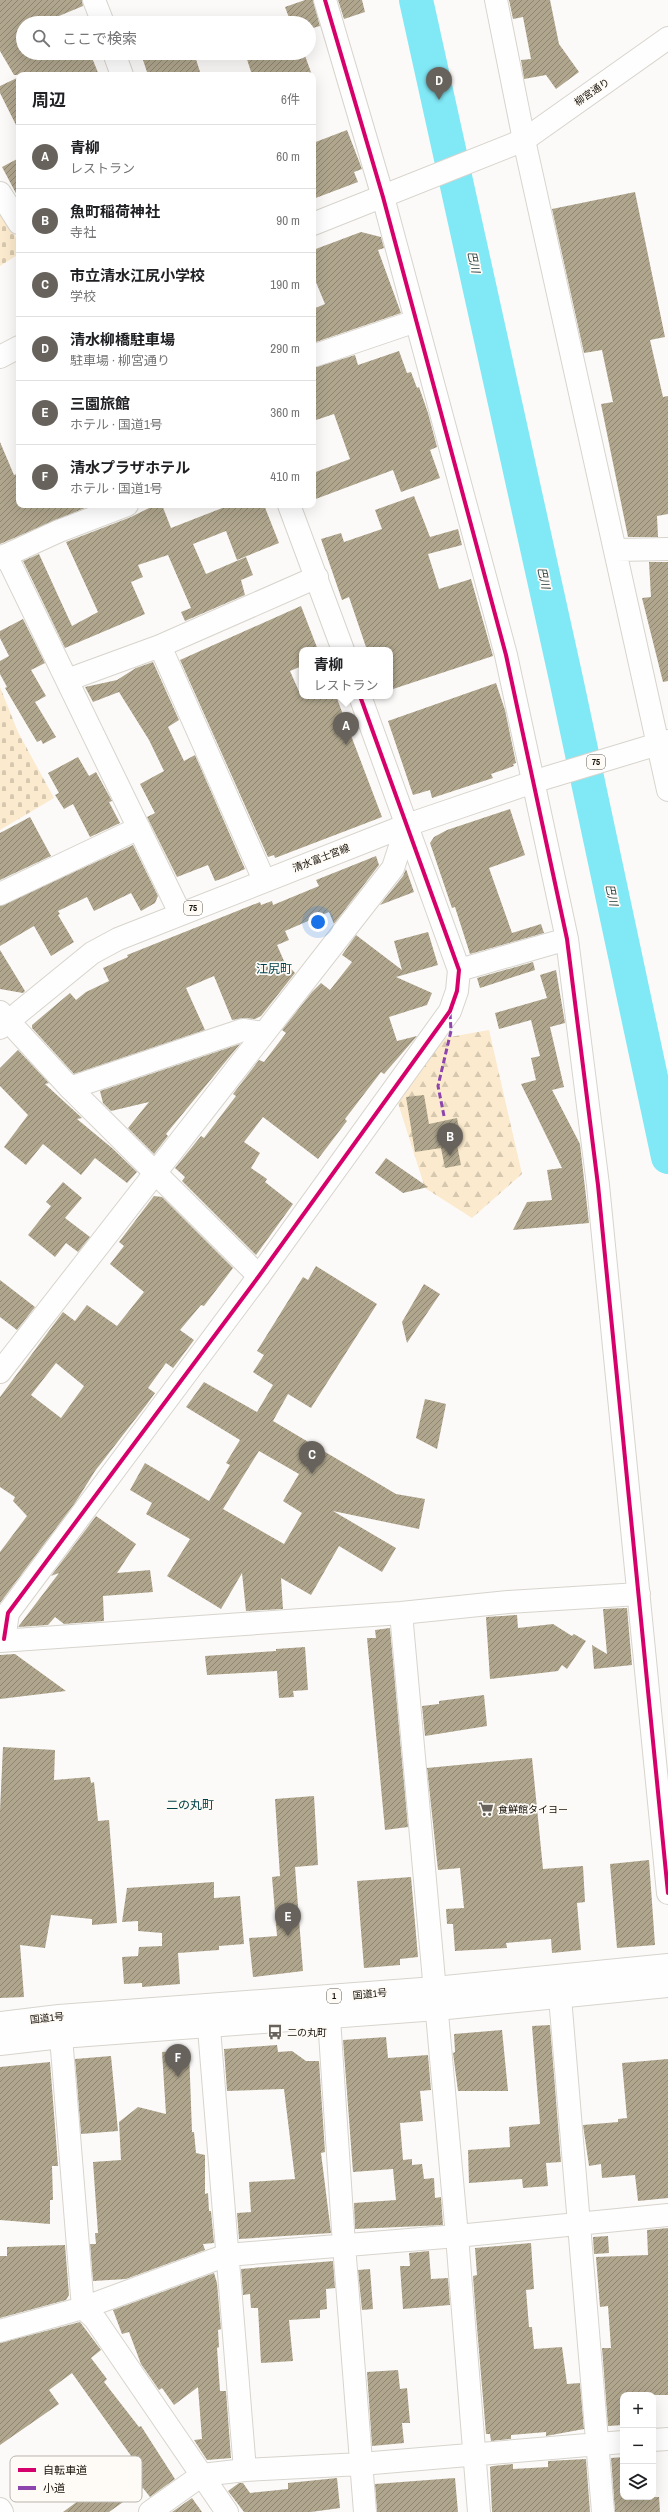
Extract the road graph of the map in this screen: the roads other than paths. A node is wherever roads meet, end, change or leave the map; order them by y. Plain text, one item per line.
1 (94, 0) edge
2 (325, 0) edge
3 (496, 0) edge
4 (100, 16) edge
5 (668, 38) edge
6 (117, 60) edge
7 (121, 72) edge
8 (519, 143) junction
9 (0, 193) edge
10 (389, 195) junction
11 (16, 218) edge
12 (316, 223) edge
13 (416, 321) junction
14 (16, 349) edge
15 (316, 355) edge
16 (0, 357) edge
17 (120, 508) edge
18 (289, 508) edge
19 (668, 549) edge
20 (616, 550) junction
21 (3, 557) edge
22 (317, 577) junction
23 (160, 646) junction
24 (342, 647) edge
25 (67, 680) junction
26 (361, 699) edge
27 (660, 743) edge
28 (536, 781) junction
29 (668, 790) edge
30 (408, 825) junction
31 (140, 828) junction
32 (264, 880) junction
33 (0, 894) edge
34 (180, 913) junction
35 (567, 939) junction
36 (459, 970) junction
37 (2, 1020) edge
38 (264, 1033) junction
39 (70, 1088) junction
40 (155, 1174) junction
41 (259, 1276) junction
42 (0, 1372) edge
43 (639, 1594) junction
44 (401, 1613) junction
45 (2, 1640) edge
46 (668, 1893) edge
47 (668, 1965) edge
48 (668, 1986) edge
49 (560, 1997) junction
50 (436, 1999) junction
51 (329, 2018) junction
52 (0, 2023) edge
53 (209, 2028) junction
54 (61, 2037) junction
55 (0, 2044) edge
56 (668, 2215) edge
57 (580, 2223) junction
58 (457, 2236) junction
59 (344, 2245) junction
60 (227, 2255) junction
61 (83, 2308) junction
62 (0, 2331) edge
63 (668, 2439) edge
64 (656, 2440) edge
65 (620, 2442) edge
66 (598, 2443) junction
67 (475, 2453) junction
68 (361, 2464) junction
69 (245, 2470) junction
70 (202, 2475) junction
71 (0, 2509) edge
72 (2, 2512) edge
73 (150, 2512) edge
74 (227, 2512) edge
75 (365, 2512) edge
76 (479, 2512) edge
77 (603, 2512) edge

1 - 4 main road
2 - 10 main road
3 - 8 main road
5 - 8 main road, 柳宮通り
6 - 7 main road
8 - 10 main road, 柳宮通り
8 - 20 main road
9 - 11 main road
10 - 12 main road, 柳宮通り
10 - 13 main road
13 - 15 main road
13 - 28 main road
14 - 16 main road
17 - 21 main road
18 - 22 main road
19 - 20 main road
20 - 27 main road
21 - 25 main road
22 - 23 main road
22 - 24 main road
23 - 25 main road
23 - 32 main road
25 - 31 main road
26 - 30 main road
27 - 28 main road, 清水富士宮線 / 75
27 - 29 main road
28 - 30 main road, 清水富士宮線 / 75
28 - 35 main road
30 - 32 main road, 清水富士宮線 / 75
30 - 36 main road
30 - 38 main road
31 - 33 main road
31 - 34 main road
32 - 34 main road, 清水富士宮線 / 75
34 - 37 main road, 清水富士宮線 / 75
35 - 36 main road
35 - 43 main road
36 - 41 main road
37 - 39 main road
38 - 39 main road
38 - 40 main road
39 - 40 main road
40 - 41 main road
40 - 42 main road
41 - 45 main road
43 - 44 main road
43 - 46 main road
44 - 45 main road
44 - 50 main road
47 - 50 main road, 国道1号 / 1
48 - 49 main road, 国道1号 / 1
49 - 50 main road, 国道1号 / 1
49 - 57 main road
50 - 51 main road, 国道1号 / 1
50 - 52 main road, 国道1号 / 1
50 - 58 main road
51 - 53 main road, 国道1号 / 1
51 - 59 main road
53 - 54 main road, 国道1号 / 1
53 - 60 main road
54 - 55 main road, 国道1号 / 1
54 - 61 main road
56 - 57 main road
57 - 58 main road
57 - 66 main road
58 - 59 main road
58 - 67 main road
59 - 60 main road
59 - 68 main road
60 - 61 main road
60 - 69 main road
61 - 62 main road
61 - 70 main road
63 - 64 main road
65 - 66 main road
66 - 67 main road
66 - 77 main road
67 - 68 main road
67 - 76 main road
68 - 69 main road
68 - 75 main road
69 - 70 main road
70 - 73 main road
70 - 74 main road
71 - 72 main road

